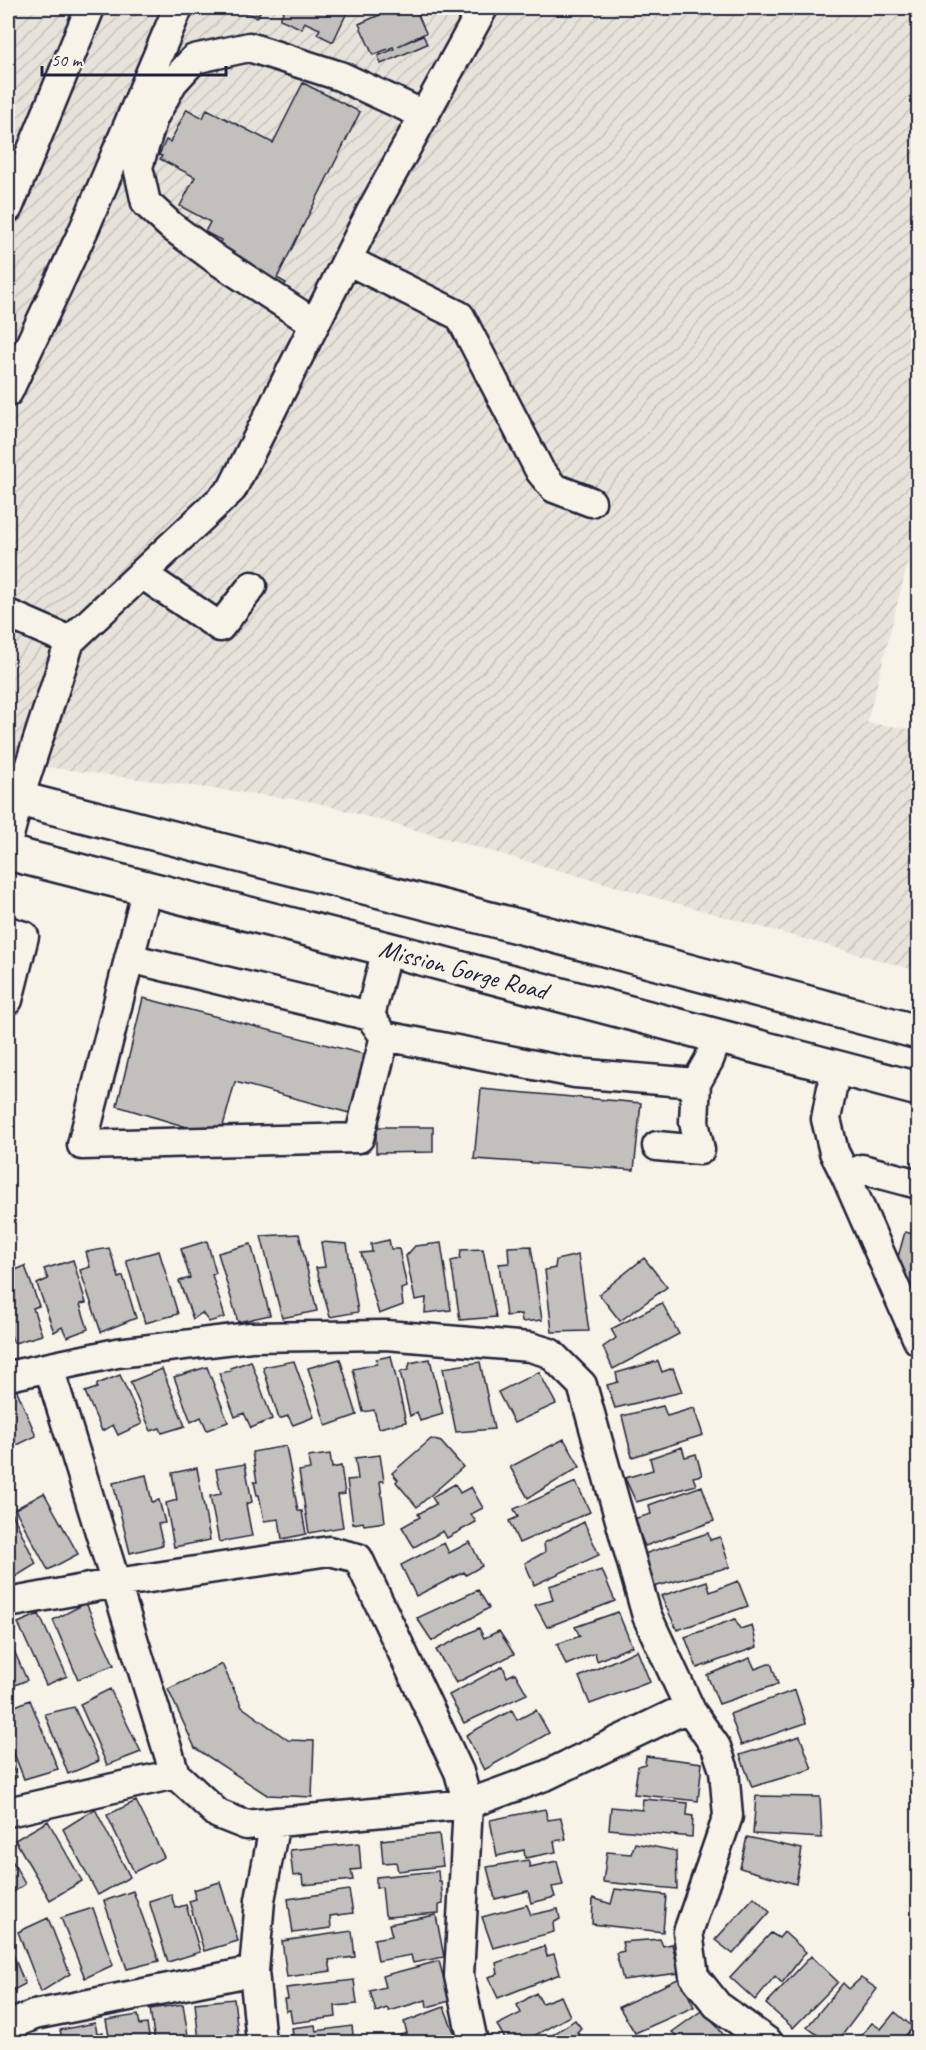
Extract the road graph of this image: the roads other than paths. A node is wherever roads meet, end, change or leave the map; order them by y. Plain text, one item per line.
1 (90, 8) edge
2 (178, 8) edge
3 (483, 8) edge
4 (424, 115) junction
5 (8, 208) edge
6 (347, 260) junction
7 (315, 324) junction
8 (8, 392) edge
9 (591, 502) dead end
10 (142, 573) junction
11 (252, 586) dead end
12 (8, 614) edge
13 (70, 641) junction
14 (13, 797) edge
15 (8, 839) edge
16 (8, 853) edge
17 (147, 888) junction
18 (8, 931) edge
19 (387, 949) junction
20 (129, 958) junction
21 (8, 1000) edge
22 (378, 1026) junction
23 (918, 1032) edge
24 (718, 1036) junction
25 (836, 1067) junction
26 (696, 1083) junction
27 (918, 1089) edge
28 (657, 1146) dead end
29 (846, 1176) junction
30 (918, 1184) edge
31 (918, 1340) edge
32 (49, 1368) junction
33 (8, 1376) edge
34 (116, 1583) junction
35 (8, 1604) edge
36 (689, 1707) junction
37 (175, 1774) junction
38 (468, 1804) junction
39 (8, 1812) edge
40 (275, 1822) junction
41 (254, 1971) junction
42 (8, 2026) edge
43 (261, 2043) edge
44 (473, 2043) edge
45 (768, 2043) edge

1 - 5 lane
2 - 8 lane
3 - 4 lane
4 - 6 lane
4 - 7 lane
6 - 7 lane
6 - 9 lane
7 - 10 lane
10 - 11 lane
10 - 13 lane
12 - 13 lane
13 - 14 lane
14 - 15 lane
14 - 23 main road
16 - 17 main road, Mission Gorge Road
17 - 19 main road, Mission Gorge Road
17 - 20 lane
18 - 21 lane
19 - 22 lane
19 - 24 main road, Mission Gorge Road
20 - 22 lane
20 - 22 lane
22 - 26 lane
24 - 25 main road, Mission Gorge Road
24 - 26 lane
25 - 27 main road, Mission Gorge Road
25 - 29 lane
26 - 28 lane
29 - 30 lane
29 - 31 lane
32 - 33 lane
32 - 34 lane
32 - 36 lane
34 - 35 lane
34 - 37 lane
34 - 38 lane
36 - 38 lane
36 - 45 lane
37 - 39 lane
37 - 40 lane
38 - 40 lane
38 - 44 lane
40 - 41 lane
41 - 42 lane
41 - 43 lane

